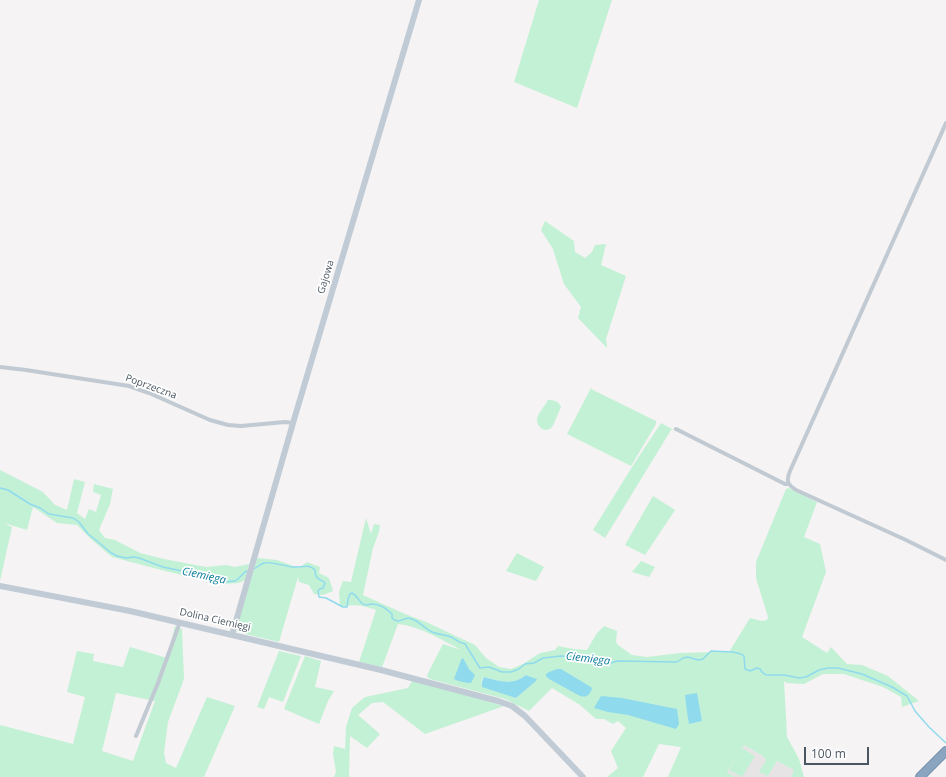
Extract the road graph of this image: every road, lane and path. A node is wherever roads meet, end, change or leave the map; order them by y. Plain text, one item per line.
1 (419, 0) edge
2 (946, 123) edge
3 (0, 367) edge
4 (293, 423) junction
5 (676, 429) dead end
6 (789, 484) junction
7 (946, 560) edge
8 (0, 586) edge
9 (180, 622) junction
10 (232, 635) junction
11 (136, 736) dead end
12 (944, 752) edge
13 (583, 777) edge
14 (920, 777) edge

1 - 4 street, Gajowa
2 - 6 street
3 - 4 street, Poprzeczna
4 - 10 street, Gajowa
5 - 6 street
6 - 7 street
8 - 9 street, Dolina Ciemięgi
9 - 10 street, Dolina Ciemięgi
9 - 11 street
10 - 13 street, Dolina Ciemięgi
12 - 14 highway

